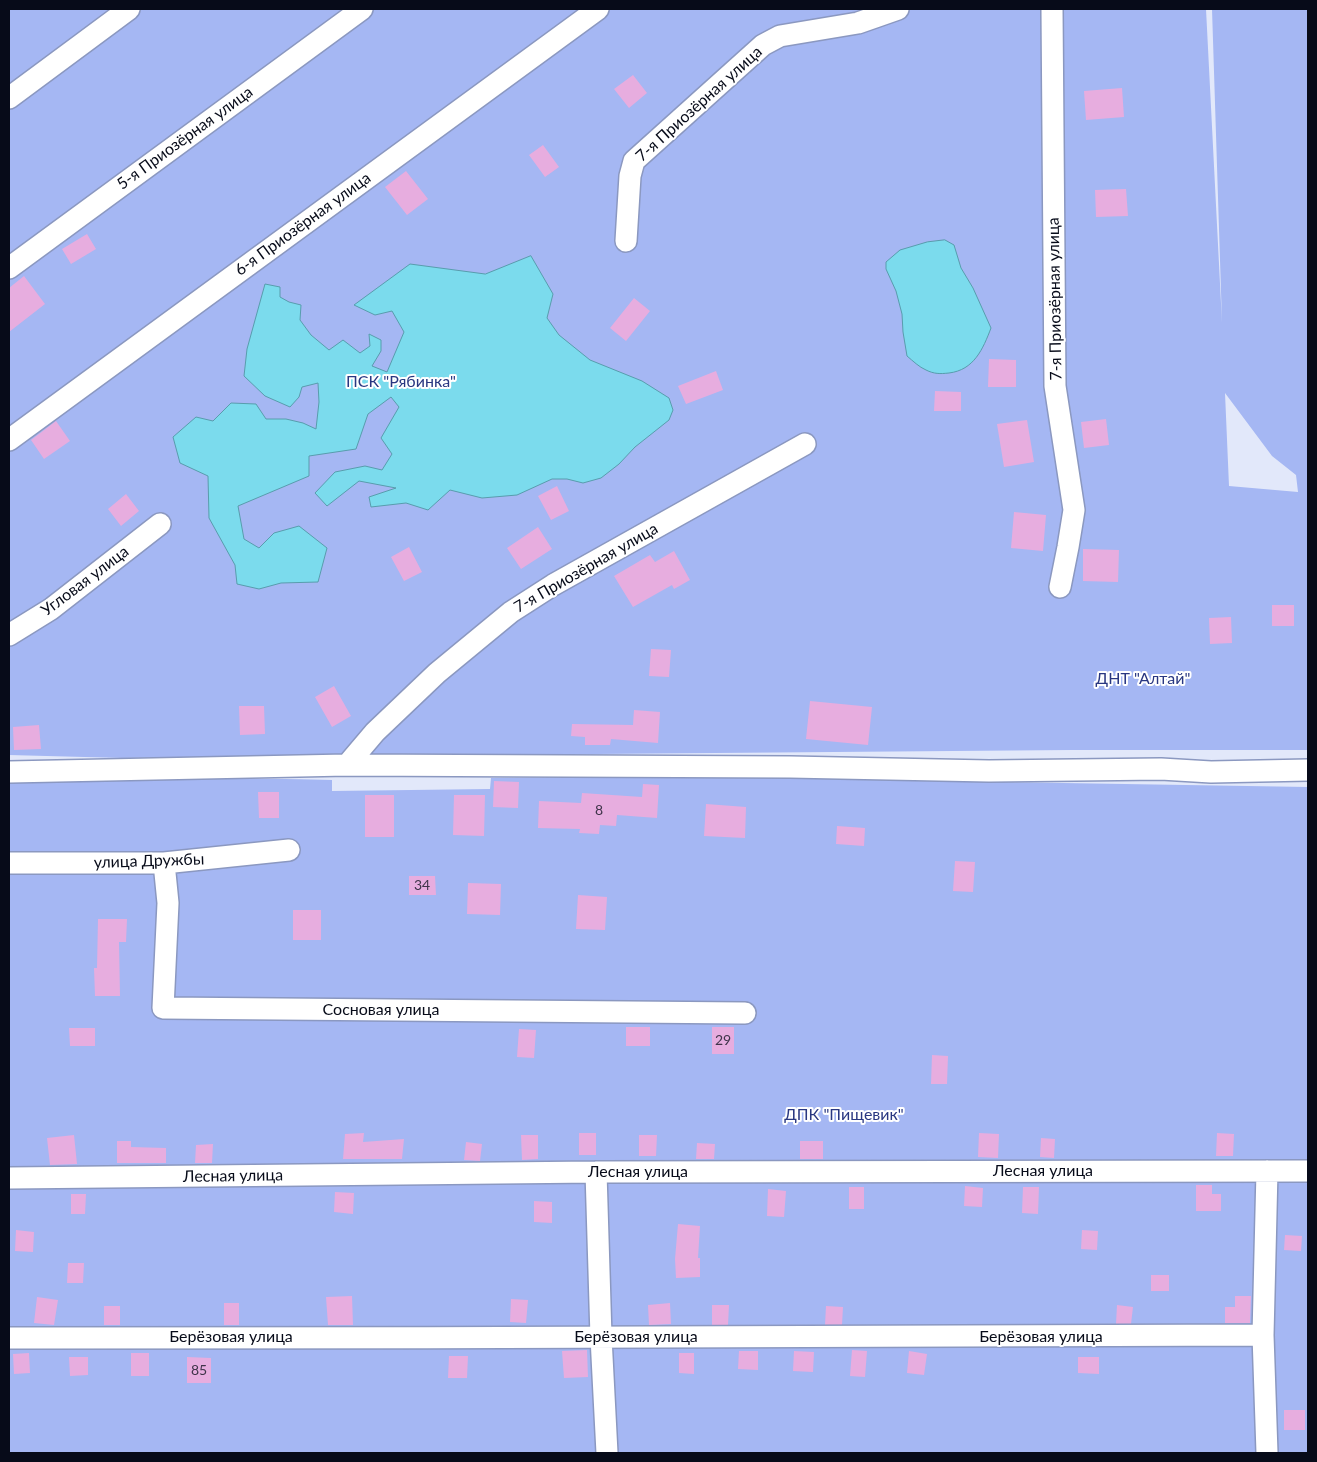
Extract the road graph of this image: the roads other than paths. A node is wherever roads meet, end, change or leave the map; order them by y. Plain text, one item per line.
1 (129, 9) edge
2 (362, 9) edge
3 (598, 9) edge
4 (898, 9) edge
5 (1052, 9) edge
6 (9, 98) edge
7 (626, 241) dead end
8 (9, 268) edge
9 (9, 440) edge
10 (804, 444) dead end
11 (160, 524) dead end
12 (1060, 587) dead end
13 (9, 635) edge
14 (347, 765) junction
15 (1308, 770) edge
16 (9, 772) edge
17 (289, 850) dead end
18 (9, 863) edge
19 (164, 863) junction
20 (745, 1013) dead end
21 (1267, 1171) junction
22 (1308, 1171) edge
23 (596, 1172) junction
24 (9, 1178) edge
25 (1263, 1335) junction
26 (601, 1337) junction
27 (9, 1338) edge
28 (607, 1453) edge
29 (1267, 1453) edge

1 - 6 street
2 - 8 street, 5-я Приозёрная улица
3 - 9 street, 6-я Приозёрная улица
4 - 7 street, 7-я Приозёрная улица
5 - 12 street, 7-я Приозёрная улица
10 - 14 street, 7-я Приозёрная улица
11 - 13 street, Угловая улица
14 - 15 street
14 - 16 street
17 - 19 street, улица Дружбы
18 - 19 street, улица Дружбы
19 - 20 street, Сосновая улица
21 - 22 street, Лесная улица
21 - 23 street, Лесная улица
21 - 25 street
23 - 24 street, Лесная улица
23 - 26 street
25 - 26 street, Берёзовая улица
25 - 29 street
26 - 27 street, Берёзовая улица
26 - 28 street

